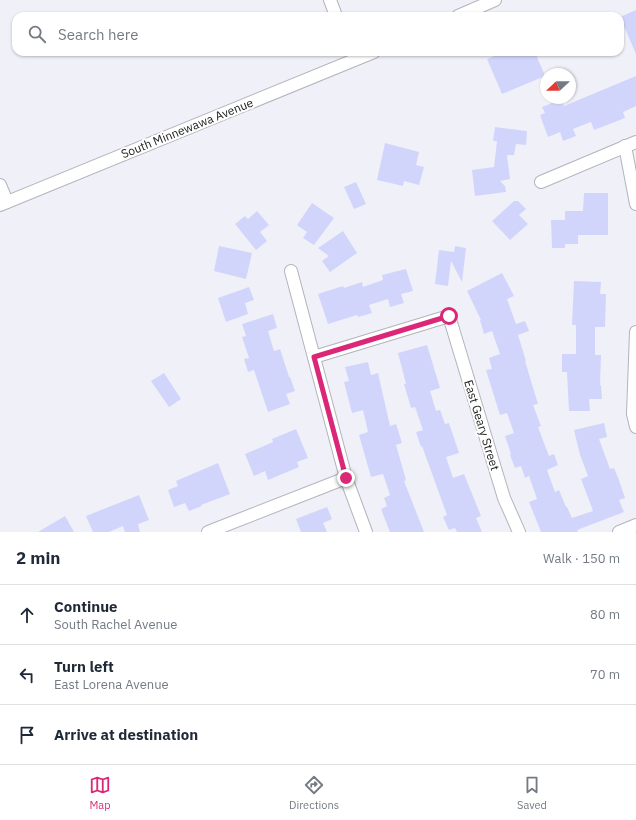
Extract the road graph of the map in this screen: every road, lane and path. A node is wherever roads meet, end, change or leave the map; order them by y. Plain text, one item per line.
1 (330, 0) edge
2 (495, 0) edge
3 (334, 12) edge
4 (467, 12) edge
5 (352, 56) edge
6 (631, 144) edge
7 (541, 182) dead end
8 (0, 185) edge
9 (3, 203) edge
10 (636, 204) edge
11 (291, 271) dead end
12 (636, 332) edge
13 (314, 357) junction
14 (636, 427) edge
15 (346, 478) junction
16 (636, 526) edge
17 (209, 532) edge
18 (366, 532) edge
19 (519, 532) edge
20 (619, 532) edge

1 - 3 street
2 - 4 street
5 - 9 street, South Minnewawa Avenue
6 - 7 street
6 - 10 street
8 - 9 street
11 - 13 street
12 - 14 street
13 - 15 street
13 - 19 street, East Geary Street
15 - 17 street
15 - 18 street
16 - 20 street

